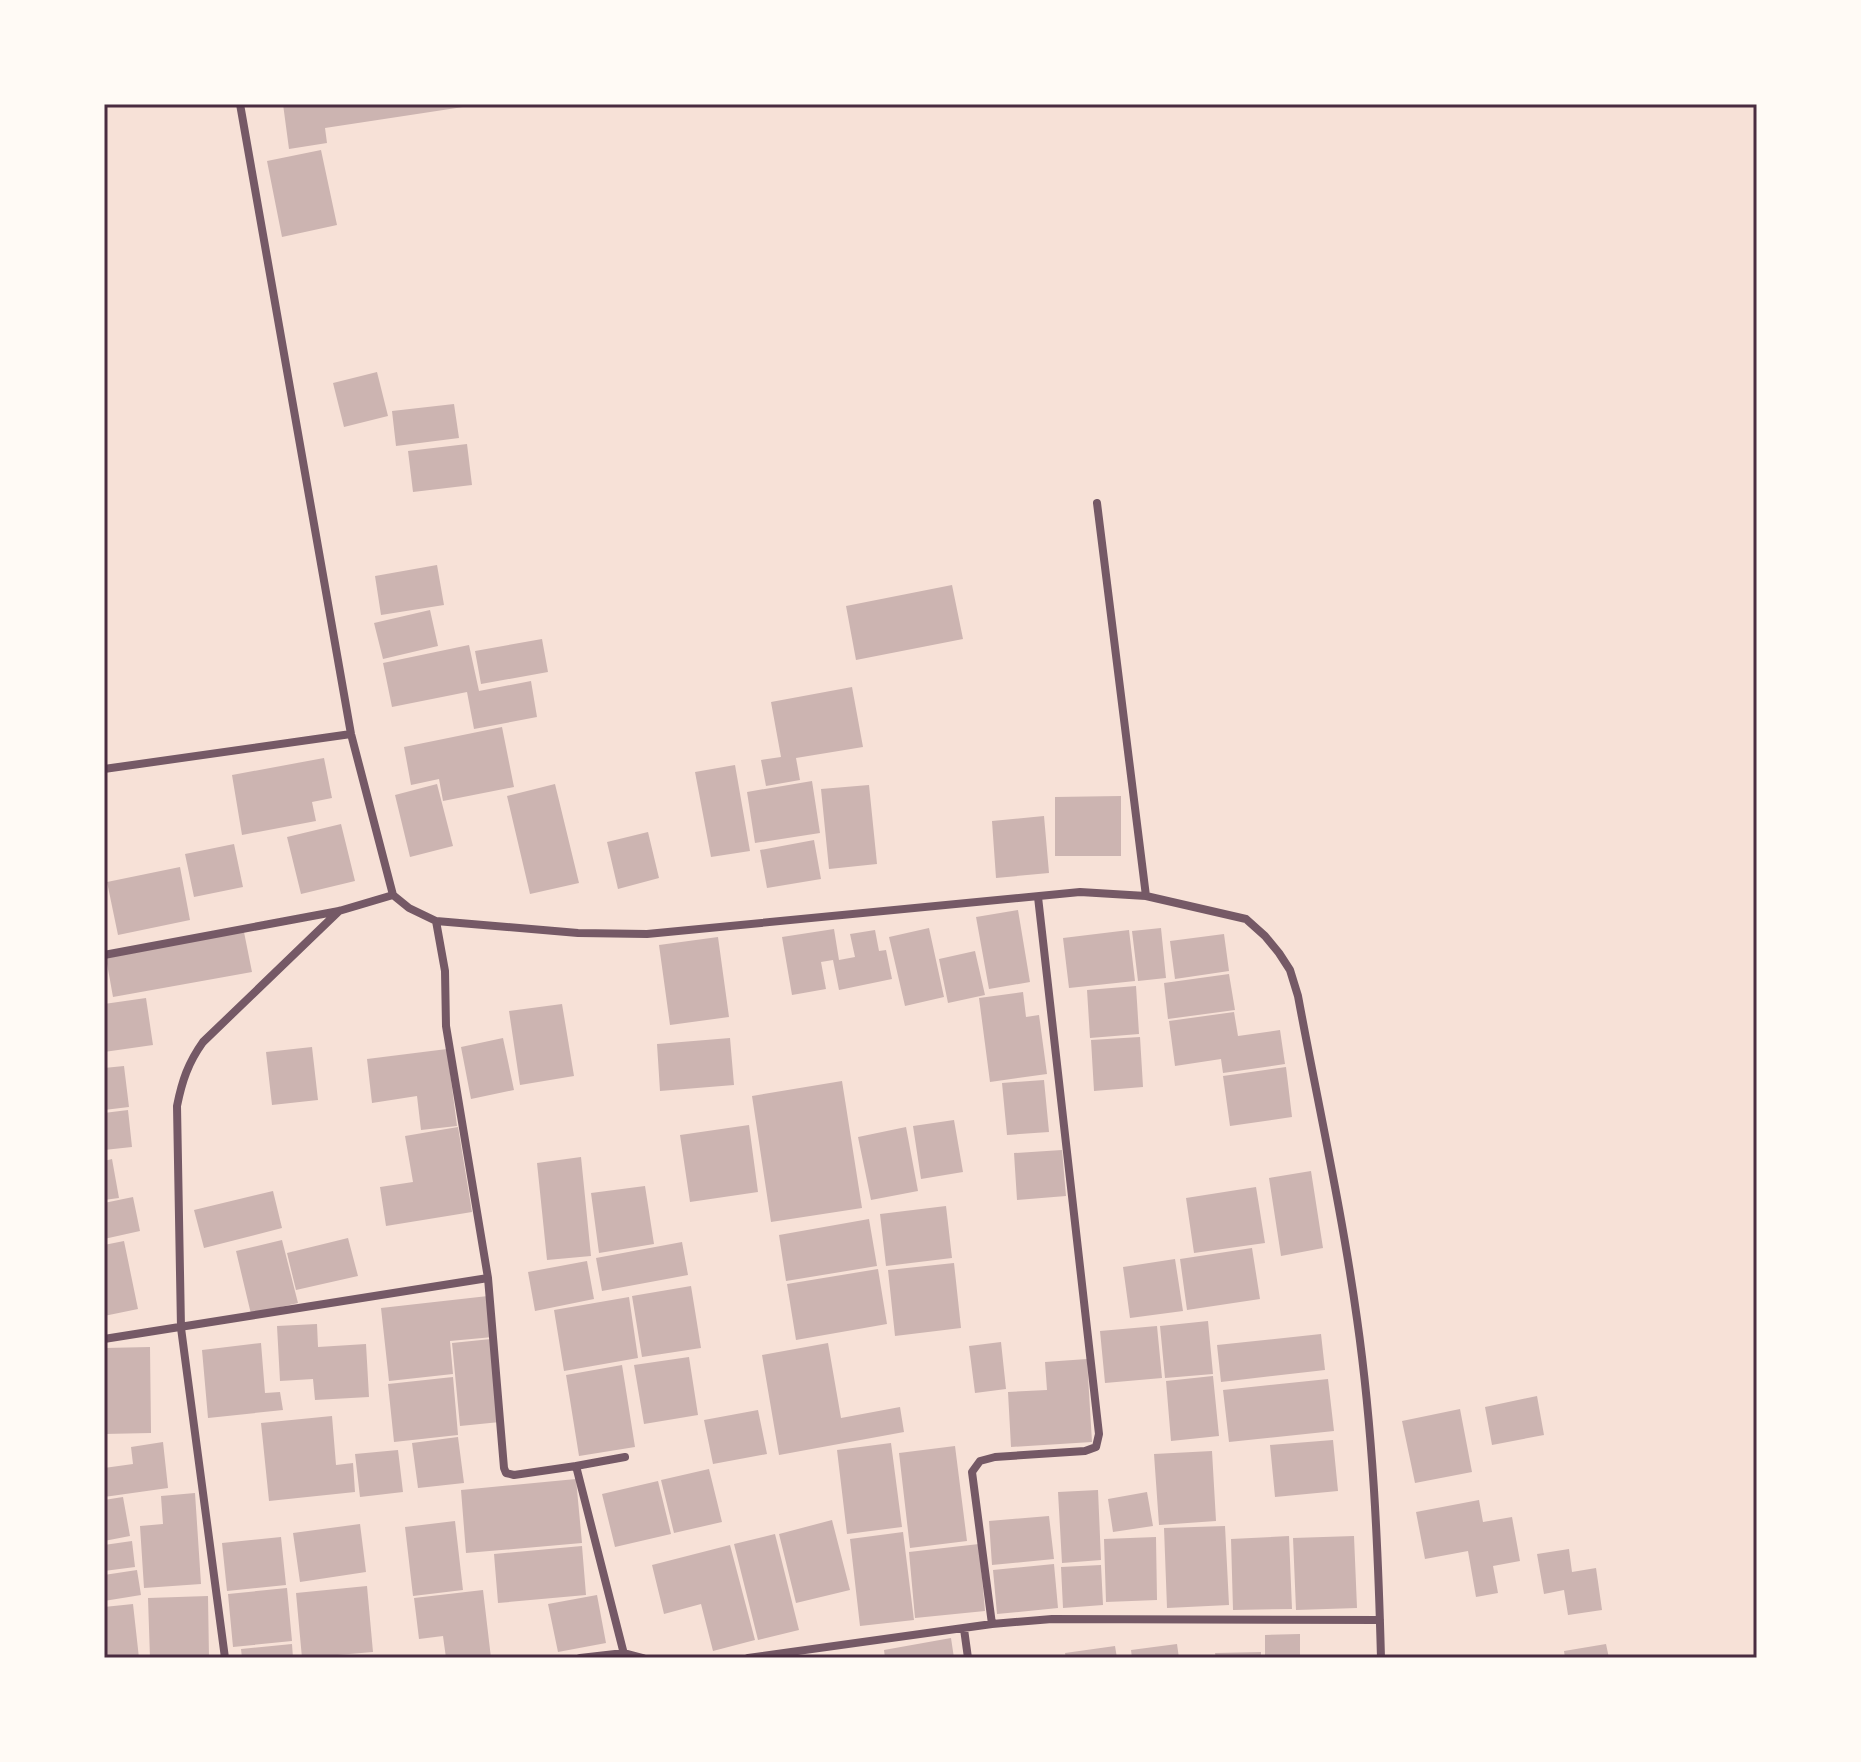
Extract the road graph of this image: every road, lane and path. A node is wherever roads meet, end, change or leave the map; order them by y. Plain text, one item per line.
1 (240, 104) edge
2 (1097, 503) dead end
3 (351, 734) junction
4 (104, 769) edge
5 (393, 895) junction
6 (1146, 896) junction
7 (1038, 897) junction
8 (339, 911) junction
9 (436, 921) junction
10 (104, 955) edge
11 (488, 1278) junction
12 (181, 1328) junction
13 (104, 1339) edge
14 (625, 1457) dead end
15 (576, 1466) junction
16 (1380, 1620) junction
17 (992, 1624) junction
18 (964, 1629) junction
19 (625, 1655) edge
20 (225, 1658) edge
21 (580, 1658) edge
22 (643, 1658) edge
23 (748, 1658) edge
24 (968, 1658) edge
25 (1381, 1658) edge

1 - 3 street
2 - 6 street
3 - 4 street
3 - 5 street
5 - 8 street
5 - 9 street
6 - 7 street
6 - 16 street
7 - 9 street
7 - 17 street
8 - 10 street
8 - 12 street
9 - 11 street
11 - 12 street
11 - 15 street
12 - 13 street
12 - 20 street
14 - 15 street
15 - 19 street
16 - 17 street
16 - 25 street
17 - 18 street
18 - 23 street
18 - 24 street
19 - 21 street
19 - 22 street

